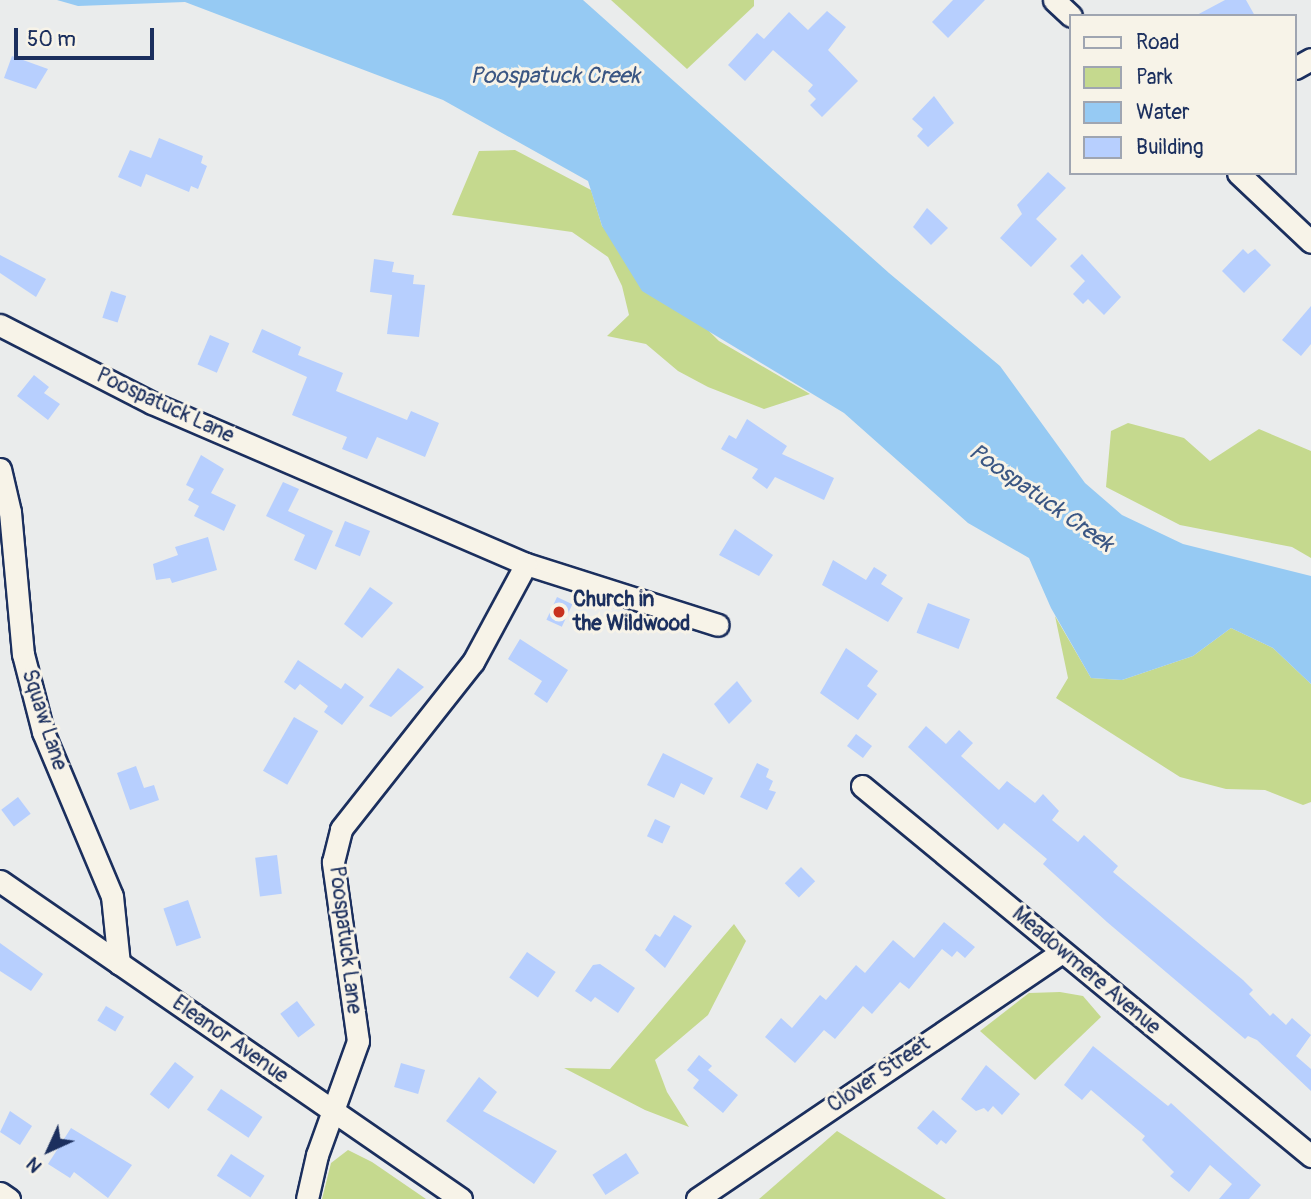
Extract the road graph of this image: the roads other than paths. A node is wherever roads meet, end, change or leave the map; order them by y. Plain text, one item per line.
1 (1054, 0) edge
2 (1070, 15) edge
3 (1240, 175) edge
4 (1311, 242) edge
5 (0, 325) edge
6 (0, 469) edge
7 (526, 564) junction
8 (718, 625) dead end
9 (862, 786) dead end
10 (0, 881) edge
11 (1062, 952) junction
12 (118, 964) junction
13 (335, 1113) junction
14 (1311, 1156) edge
15 (0, 1193) edge
16 (9, 1199) edge
17 (307, 1199) edge
18 (461, 1199) edge
19 (697, 1199) edge

1 - 2 street
3 - 4 street
5 - 7 street, Poospatuck Lane
6 - 12 street, Squaw Lane
7 - 8 street, Poospatuck Lane
7 - 13 street, Poospatuck Lane
9 - 11 street, Meadowmere Avenue
10 - 12 street, Eleanor Avenue
11 - 14 street, Meadowmere Avenue
11 - 19 street, Clover Street
12 - 13 street, Eleanor Avenue
13 - 17 street, Poospatuck Lane
13 - 18 street, Eleanor Avenue
15 - 16 street

